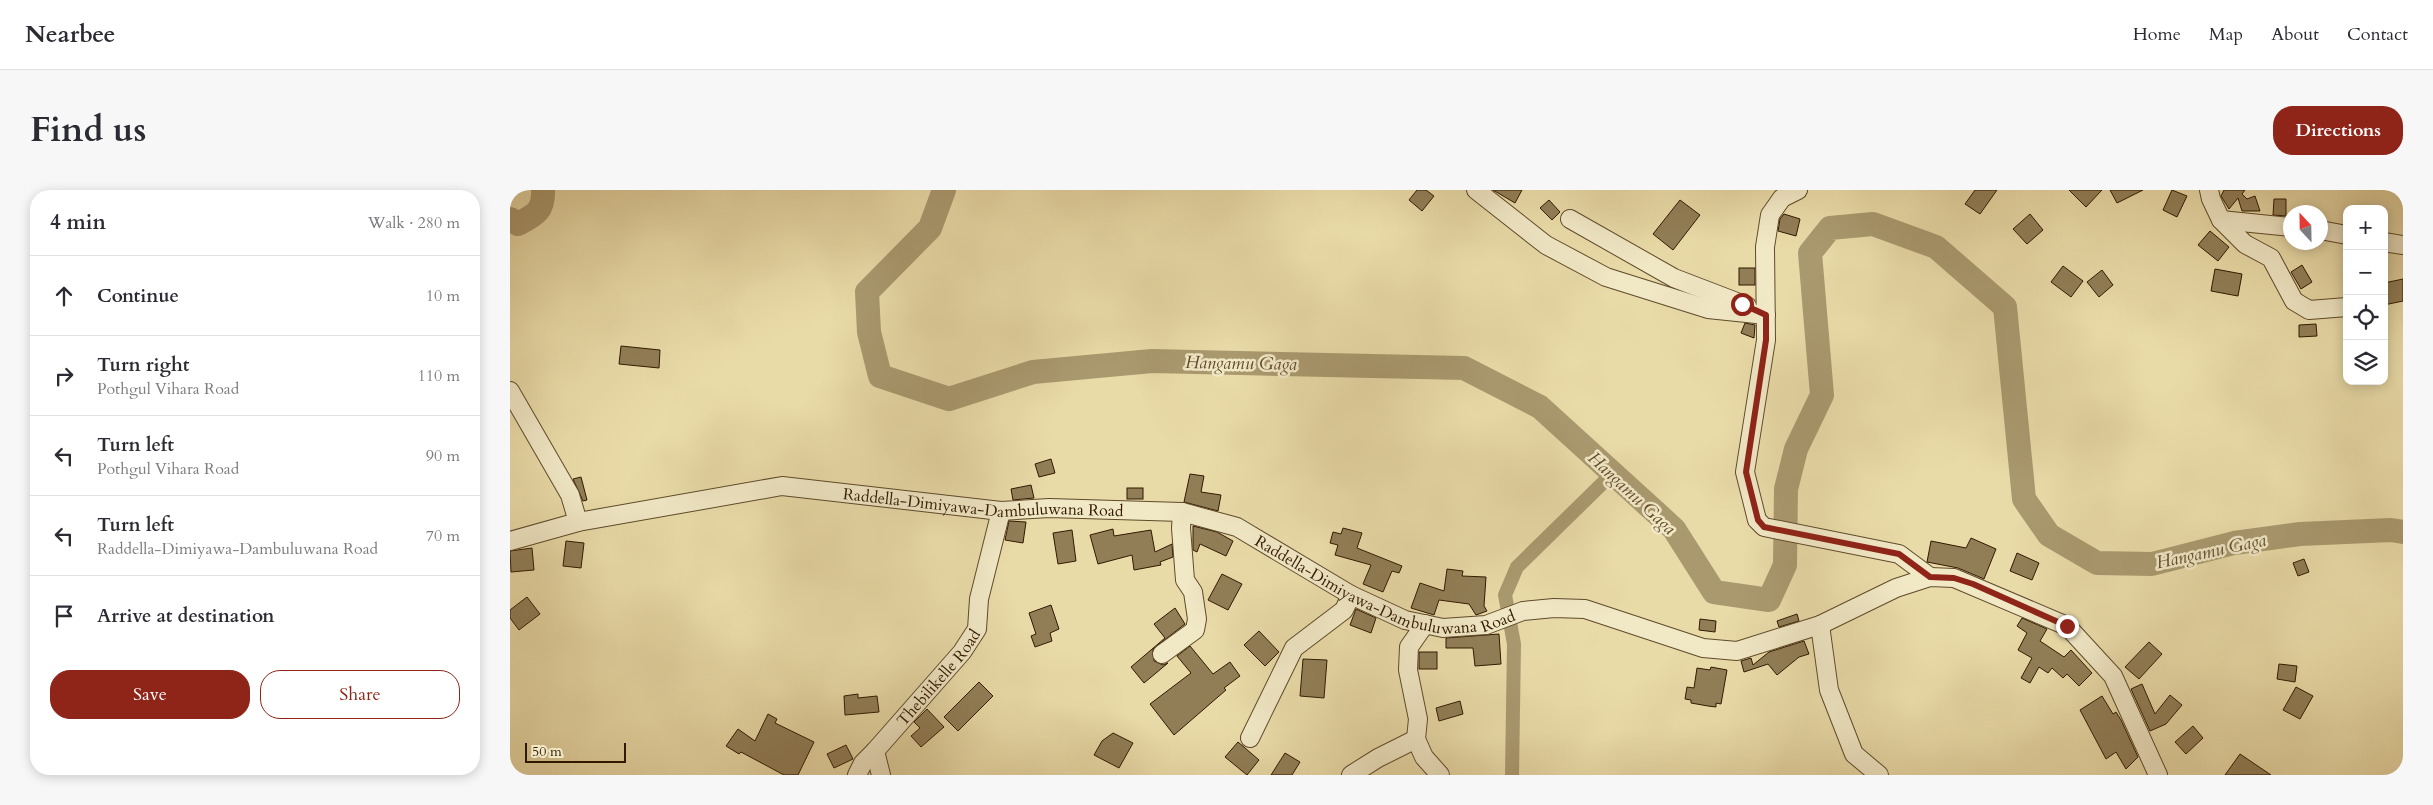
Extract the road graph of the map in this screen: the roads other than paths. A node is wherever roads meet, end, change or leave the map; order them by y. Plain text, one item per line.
1 (1798, 190) edge
2 (2209, 190) edge
3 (1486, 193) edge
4 (1570, 219) dead end
5 (2221, 220) junction
6 (2283, 226) edge
7 (2328, 231) edge
8 (2343, 234) edge
9 (2388, 243) edge
10 (2403, 245) edge
11 (2343, 307) edge
12 (1766, 315) junction
13 (510, 391) edge
14 (1001, 511) junction
15 (1182, 512) junction
16 (578, 522) junction
17 (510, 542) edge
18 (1930, 577) junction
19 (1351, 595) junction
20 (1425, 624) junction
21 (1820, 625) junction
22 (1162, 654) dead end
23 (1250, 738) dead end
24 (1416, 739) junction
25 (875, 751) junction
26 (857, 775) edge
27 (881, 775) edge
28 (1351, 775) edge
29 (1440, 775) edge
30 (1879, 775) edge
31 (2158, 775) edge

1 - 12 street
2 - 5 street
3 - 12 street
4 - 12 street
5 - 6 street
5 - 11 street
7 - 8 street
9 - 10 street
12 - 18 street
13 - 16 street
14 - 15 street, Raddella-Dimiyawa-Dambuluwana Road
14 - 16 street, Raddella-Dimiyawa-Dambuluwana Road
14 - 25 street, Thebilikelle Road
15 - 19 street, Raddella-Dimiyawa-Dambuluwana Road
15 - 22 street
16 - 17 street, Raddella-Dimiyawa-Dambuluwana Road
18 - 21 street, Raddella-Dimiyawa-Dambuluwana Road
18 - 31 street, Raddella-Dimiyawa-Dambuluwana Road
19 - 20 street, Raddella-Dimiyawa-Dambuluwana Road
19 - 23 street
20 - 21 street, Raddella-Dimiyawa-Dambuluwana Road
20 - 24 street
21 - 30 street
24 - 28 street
24 - 29 street
25 - 26 street, Thebilikelle Road
25 - 27 street

